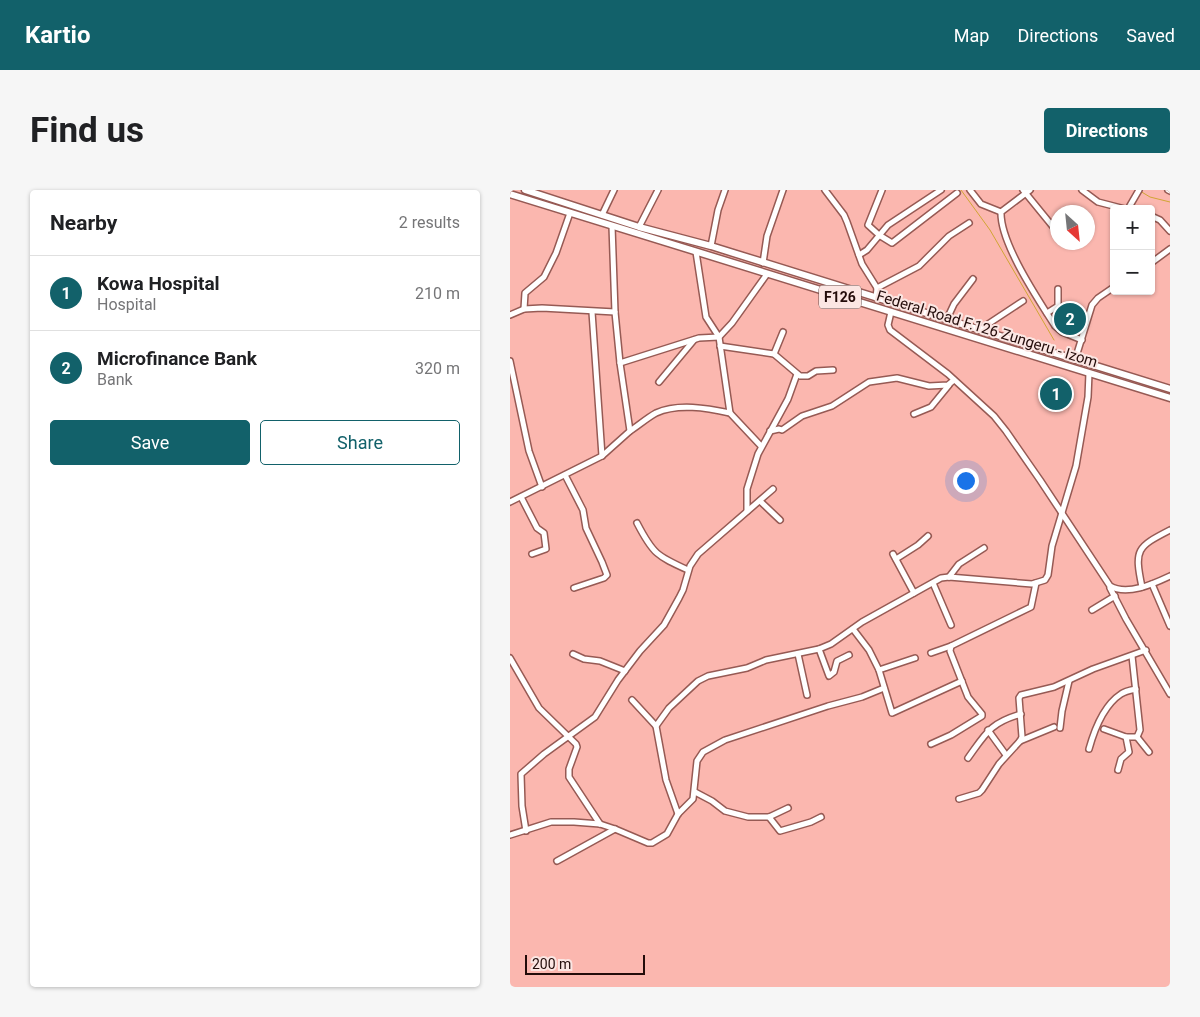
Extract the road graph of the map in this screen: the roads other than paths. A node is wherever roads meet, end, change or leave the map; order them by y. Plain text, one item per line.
1 (524, 190) edge
2 (614, 190) edge
3 (658, 190) edge
4 (725, 190) edge
5 (783, 190) edge
6 (825, 190) edge
7 (941, 190) edge
8 (970, 190) edge
9 (1082, 190) edge
10 (1139, 190) edge
11 (882, 191) edge
12 (1026, 191) edge
13 (957, 193) dead end
14 (510, 194) edge
15 (1110, 205) edge
16 (1129, 205) edge
17 (1001, 212) junction
18 (570, 213) junction
19 (602, 216) junction
20 (1155, 218) edge
21 (969, 223) dead end
22 (1050, 223) edge
23 (612, 226) junction
24 (639, 228) junction
25 (1170, 231) edge
26 (880, 235) junction
27 (711, 246) junction
28 (1170, 249) edge
29 (696, 252) junction
30 (859, 255) junction
31 (1155, 260) edge
32 (763, 263) junction
33 (767, 274) junction
34 (973, 278) dead end
35 (877, 288) junction
36 (1058, 289) dead end
37 (1110, 290) edge
38 (876, 298) junction
39 (1023, 301) dead end
40 (524, 309) junction
41 (592, 312) junction
42 (616, 312) junction
43 (891, 312) junction
44 (1047, 313) junction
45 (510, 315) edge
46 (948, 319) junction
47 (968, 327) junction
48 (979, 330) junction
49 (783, 332) dead end
50 (964, 335) junction
51 (719, 337) junction
52 (695, 340) junction
53 (1082, 340) junction
54 (720, 346) junction
55 (774, 354) junction
56 (1075, 360) junction
57 (510, 361) edge
58 (620, 363) junction
59 (833, 370) dead end
60 (1089, 373) junction
61 (797, 374) junction
62 (954, 380) junction
63 (659, 382) dead end
64 (950, 385) junction
65 (1170, 389) edge
66 (1170, 398) edge
67 (730, 412) junction
68 (914, 414) dead end
69 (770, 431) junction
70 (630, 432) junction
71 (760, 446) junction
72 (602, 456) junction
73 (565, 475) junction
74 (542, 487) junction
75 (772, 489) dead end
76 (520, 497) junction
77 (760, 501) junction
78 (510, 502) edge
79 (747, 511) junction
80 (1061, 513) junction
81 (780, 520) dead end
82 (637, 523) dead end
83 (1170, 530) edge
84 (928, 536) dead end
85 (984, 548) dead end
86 (532, 554) dead end
87 (688, 570) junction
88 (1170, 576) edge
89 (949, 577) junction
90 (933, 583) junction
91 (1036, 584) junction
92 (1152, 584) junction
93 (1110, 586) junction
94 (1142, 586) junction
95 (574, 588) dead end
96 (914, 593) junction
97 (1114, 596) junction
98 (1092, 610) dead end
99 (951, 626) dead end
100 (1170, 626) edge
101 (853, 629) junction
102 (951, 646) junction
103 (819, 649) junction
104 (1146, 650) junction
105 (931, 653) dead end
106 (573, 654) dead end
107 (798, 654) junction
108 (849, 655) dead end
109 (1132, 656) junction
110 (510, 658) edge
111 (915, 658) dead end
112 (879, 670) junction
113 (625, 671) junction
114 (962, 681) junction
115 (1069, 681) junction
116 (884, 688) junction
117 (1136, 689) junction
118 (1170, 694) edge
119 (807, 695) dead end
120 (632, 700) dead end
121 (1021, 714) junction
122 (656, 726) junction
123 (1104, 729) dead end
124 (988, 730) junction
125 (1126, 736) junction
126 (1137, 736) junction
127 (568, 738) junction
128 (1020, 741) junction
129 (931, 744) dead end
130 (1089, 749) dead end
131 (1150, 752) dead end
132 (1006, 755) junction
133 (968, 758) dead end
134 (1118, 770) dead end
135 (695, 792) junction
136 (959, 799) dead end
137 (788, 808) dead end
138 (678, 814) junction
139 (769, 817) junction
140 (822, 817) dead end
141 (600, 824) junction
142 (615, 828) junction
143 (526, 831) junction
144 (510, 836) edge
145 (557, 861) dead end

1 - 19 main road, Federal Road F.126 Zungeru - Izom / F126
2 - 19 street
3 - 24 street
4 - 27 street
5 - 32 street
6 - 30 street
7 - 26 street
8 - 17 street
9 - 15 street
10 - 16 street
11 - 26 street
12 - 17 street
12 - 22 street
13 - 26 street
14 - 18 main road, Federal Road F.126 Zungeru - Izom / F126
17 - 44 street
18 - 23 main road, Federal Road F.126 Zungeru - Izom / F126
18 - 40 street
19 - 24 main road, Federal Road F.126 Zungeru - Izom / F126
20 - 25 street
21 - 35 street
23 - 29 main road, Federal Road F.126 Zungeru - Izom / F126
23 - 42 street
24 - 27 main road, Federal Road F.126 Zungeru - Izom / F126
26 - 30 street
27 - 32 main road, Federal Road F.126 Zungeru - Izom / F126
28 - 31 street
29 - 33 main road, Federal Road F.126 Zungeru - Izom / F126
29 - 51 street
30 - 35 street
32 - 38 main road, Federal Road F.126 Zungeru - Izom / F126
33 - 43 main road, Federal Road F.126 Zungeru - Izom / F126
33 - 51 street
34 - 46 street
35 - 38 street
36 - 44 street
37 - 53 street
38 - 46 main road, Federal Road F.126 Zungeru - Izom / F126
39 - 48 street
40 - 41 street
40 - 45 street
41 - 42 street
41 - 72 street
42 - 58 street
43 - 50 main road, Federal Road F.126 Zungeru - Izom / F126
43 - 62 street
44 - 53 street
46 - 47 main road, Federal Road F.126 Zungeru - Izom / F126
47 - 48 main road, Federal Road F.126 Zungeru - Izom / F126
47 - 50 main road
48 - 56 main road, Federal Road F.126 Zungeru - Izom / F126
49 - 55 street
50 - 60 main road, Federal Road F.126 Zungeru - Izom / F126
51 - 52 street
51 - 54 street
52 - 58 street
52 - 63 street
53 - 56 street
54 - 55 street
54 - 67 street
55 - 61 street
56 - 65 main road, Federal Road F.126 Zungeru - Izom / F126
57 - 74 street
58 - 70 street
59 - 61 street
60 - 66 main road, Federal Road F.126 Zungeru - Izom / F126
60 - 80 street
61 - 69 street
62 - 64 street
62 - 80 street
64 - 68 street
64 - 69 street
67 - 70 street
67 - 71 street
69 - 71 street
70 - 72 street
71 - 79 street
72 - 73 street
73 - 74 street
73 - 95 street
74 - 76 street
75 - 77 street
76 - 78 street
76 - 86 street
77 - 79 street
77 - 81 street
79 - 87 street
80 - 91 street
80 - 93 street
82 - 87 street
83 - 94 street
84 - 96 street
85 - 89 street
87 - 113 street
88 - 92 street
89 - 90 street
89 - 91 street
90 - 96 street
90 - 99 street
91 - 102 street
92 - 94 street
92 - 100 street
93 - 94 street
93 - 97 street
96 - 101 street
97 - 98 street
97 - 104 street
101 - 103 street
101 - 112 street
102 - 105 street
102 - 114 street
103 - 107 street
103 - 108 street
104 - 109 street
104 - 118 street
106 - 113 street
107 - 119 street
107 - 122 street
109 - 115 street
109 - 117 street
110 - 127 street
111 - 112 street
112 - 116 street
113 - 127 street
114 - 116 street
114 - 129 street
115 - 121 street
115 - 128 street
116 - 135 street
117 - 126 street
117 - 130 street
120 - 122 street
121 - 124 street
121 - 128 street
122 - 138 street
123 - 125 street
124 - 132 street
124 - 133 street
125 - 126 street
125 - 134 street
126 - 131 street
127 - 141 street
127 - 143 street
128 - 132 street
132 - 136 street
135 - 138 street
135 - 139 street
137 - 139 street
138 - 142 street
139 - 140 street
141 - 142 street
141 - 143 street
142 - 145 street
143 - 144 street

